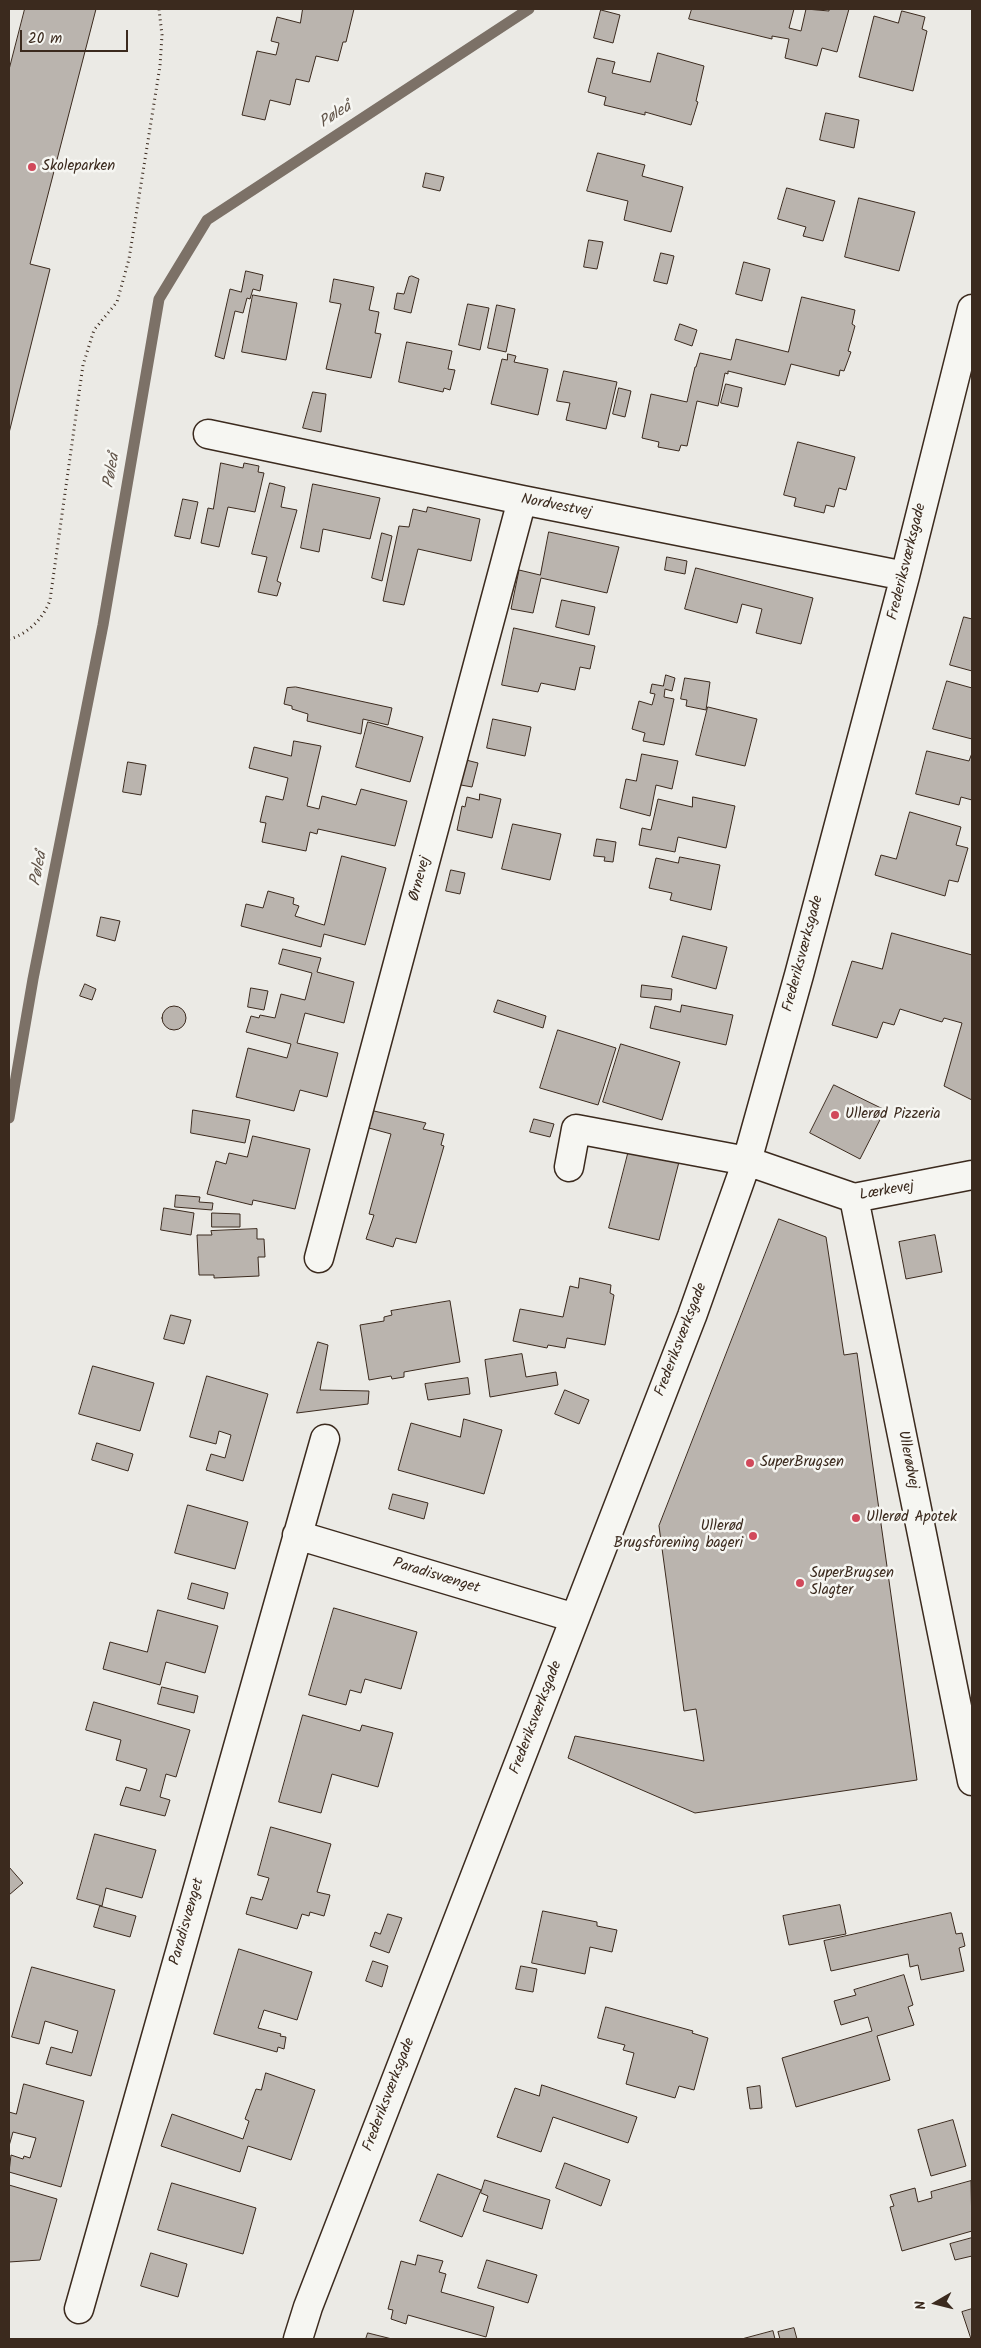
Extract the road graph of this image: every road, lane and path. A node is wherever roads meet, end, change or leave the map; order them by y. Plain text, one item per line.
1 (159, 9) edge
2 (972, 309) edge
3 (969, 338) edge
4 (208, 434) dead end
5 (522, 500) junction
6 (905, 576) junction
7 (9, 639) edge
8 (747, 1161) junction
9 (569, 1168) dead end
10 (972, 1176) edge
11 (854, 1198) junction
12 (319, 1258) dead end
13 (325, 1438) dead end
14 (298, 1535) junction
15 (575, 1618) junction
16 (972, 1781) edge
17 (79, 2309) dead end
18 (298, 2339) edge

1 - 7 path
2 - 3 street, Frederiksværksgade
3 - 6 street, Frederiksværksgade
4 - 5 street, Nordvestvej
5 - 6 street, Nordvestvej
5 - 12 street, Ørnevej
6 - 8 street, Frederiksværksgade
8 - 9 street, Lærkevej
8 - 11 street, Lærkevej
8 - 15 street, Frederiksværksgade
10 - 11 street, Lærkevej
11 - 16 street, Ullerødvej
13 - 14 street, Paradisvænget
14 - 15 street, Paradisvænget
14 - 17 street, Paradisvænget
15 - 18 street, Frederiksværksgade

